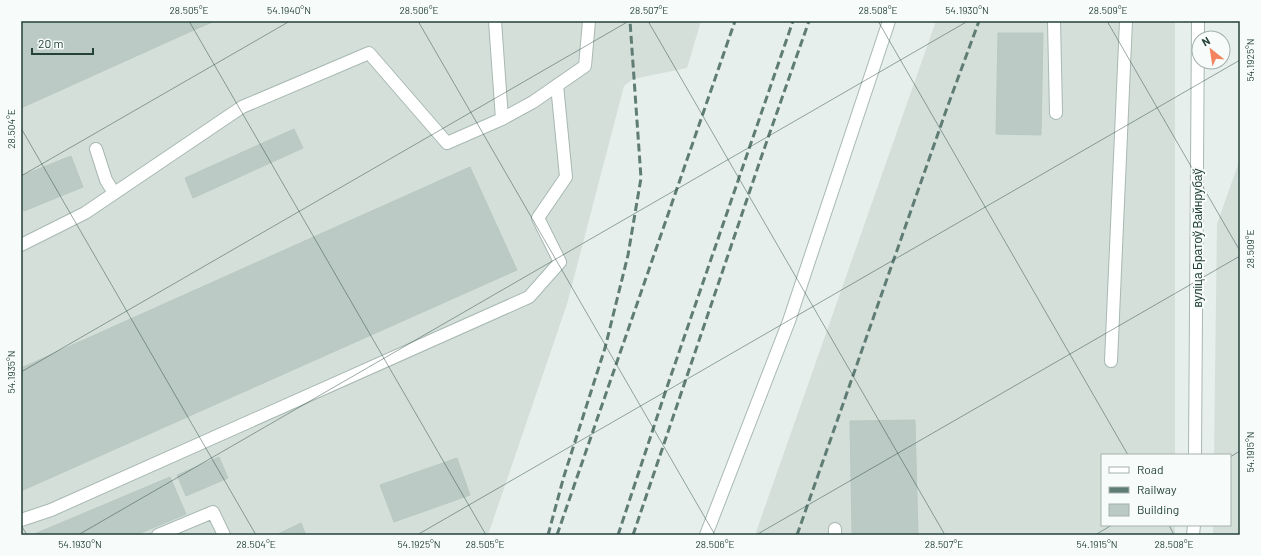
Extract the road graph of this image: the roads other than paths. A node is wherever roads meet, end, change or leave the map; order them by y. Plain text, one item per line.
1 (495, 21) edge
2 (589, 21) edge
3 (889, 21) edge
4 (1054, 21) edge
5 (1126, 21) edge
6 (1198, 21) edge
7 (557, 85) junction
8 (1056, 113) dead end
9 (502, 119) junction
10 (96, 149) dead end
11 (114, 193) junction
12 (21, 245) edge
13 (1111, 361) dead end
14 (1195, 454) edge
15 (21, 520) edge
16 (158, 535) edge
17 (224, 535) edge
18 (706, 535) edge

1 - 9 street
2 - 7 street
3 - 18 street
4 - 8 street
5 - 13 street
6 - 14 street, вуліца Братоў Вайнрубаў
7 - 9 street
7 - 15 street
9 - 11 street
10 - 11 street
11 - 12 street
16 - 17 street

